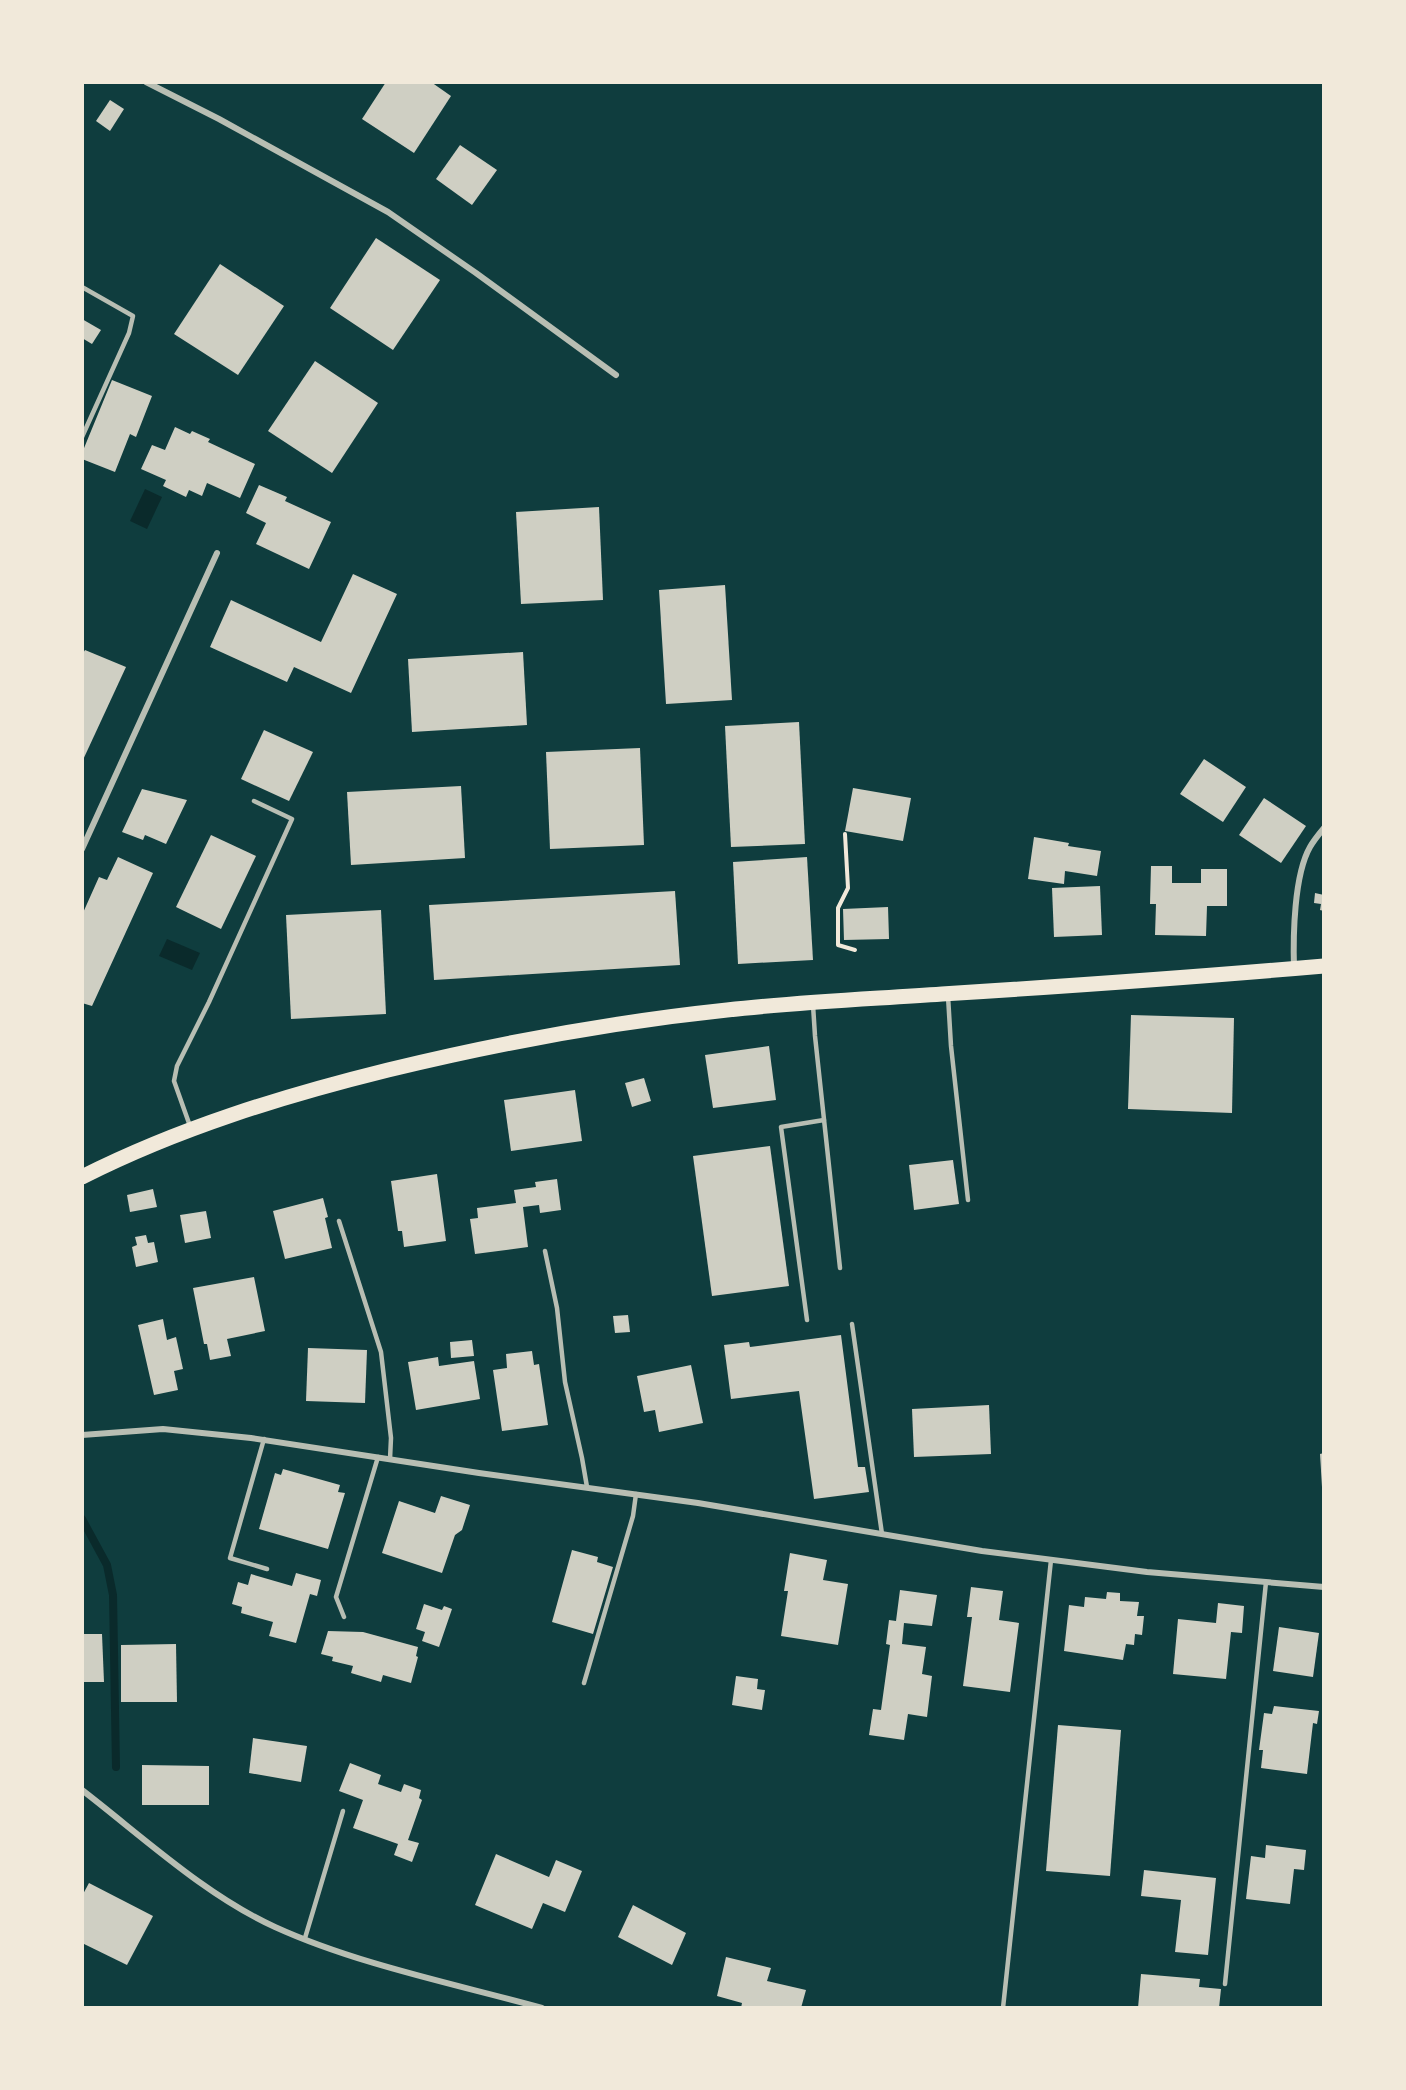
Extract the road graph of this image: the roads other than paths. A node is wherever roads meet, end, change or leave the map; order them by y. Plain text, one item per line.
1 (146, 82) edge
2 (82, 287) edge
3 (616, 375) dead end
4 (82, 437) edge
5 (217, 553) dead end
6 (254, 801) dead end
7 (1323, 828) edge
8 (82, 849) edge
9 (1323, 966) edge
10 (1294, 968) junction
11 (948, 994) junction
12 (813, 1003) junction
13 (824, 1120) junction
14 (192, 1129) junction
15 (82, 1178) edge
16 (968, 1200) dead end
17 (339, 1221) dead end
18 (545, 1251) dead end
19 (840, 1268) dead end
20 (807, 1320) dead end
21 (852, 1324) dead end
22 (82, 1435) edge
23 (264, 1439) junction
24 (378, 1457) junction
25 (390, 1459) junction
26 (587, 1487) junction
27 (636, 1494) junction
28 (882, 1534) junction
29 (1051, 1560) junction
30 (267, 1569) dead end
31 (1266, 1582) junction
32 (1323, 1587) edge
33 (344, 1617) dead end
34 (584, 1683) dead end
35 (83, 1790) edge
36 (343, 1811) dead end
37 (305, 1938) junction
38 (1225, 1983) dead end
39 (542, 2007) edge
40 (1003, 2007) edge

1 - 3 street
2 - 4 lane
5 - 8 street
6 - 14 lane
7 - 10 street
9 - 10 main road
10 - 11 main road
11 - 12 main road
11 - 16 lane
12 - 13 lane
12 - 14 main road
13 - 19 lane
13 - 20 lane
14 - 15 main road
17 - 25 lane
18 - 26 lane
21 - 28 lane
22 - 23 street
23 - 24 street
23 - 30 lane
24 - 25 street
24 - 33 lane
25 - 26 street
26 - 27 street
27 - 28 street
27 - 34 lane
28 - 29 street
29 - 31 street
29 - 40 lane
31 - 32 street
31 - 38 lane
35 - 37 street
36 - 37 lane
37 - 39 street

